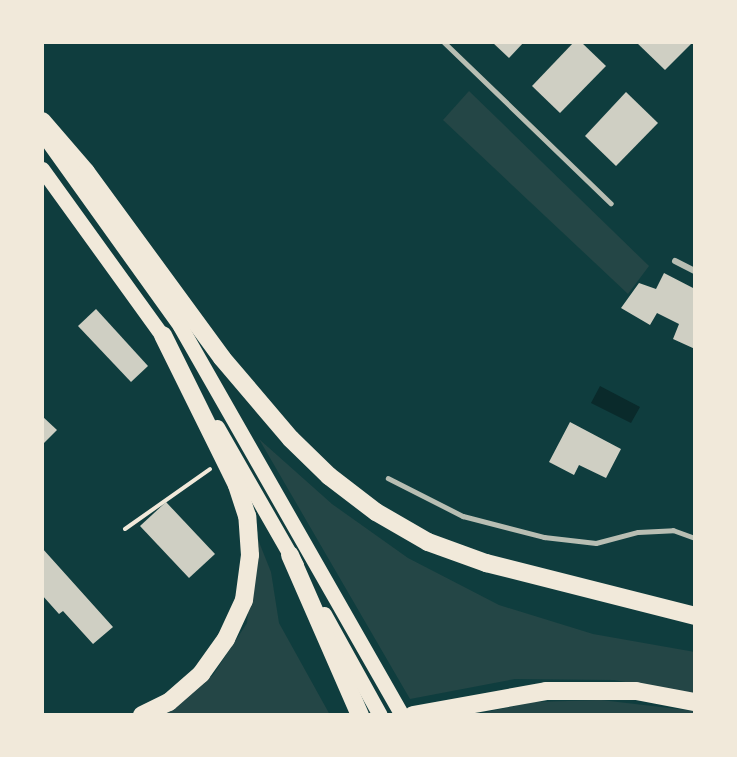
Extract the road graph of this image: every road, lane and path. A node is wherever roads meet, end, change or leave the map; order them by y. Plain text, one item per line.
1 (444, 42) edge
2 (42, 121) edge
3 (42, 133) edge
4 (42, 169) edge
5 (611, 203) dead end
6 (675, 261) dead end
7 (695, 271) edge
8 (163, 335) junction
9 (225, 458) junction
10 (388, 478) dead end
11 (125, 529) dead end
12 (695, 538) edge
13 (290, 555) junction
14 (695, 616) edge
15 (695, 702) edge
16 (142, 715) edge
17 (360, 715) edge
18 (381, 715) edge
19 (402, 715) edge
20 (413, 715) edge

1 - 5 lane
2 - 14 highway
3 - 19 main road
4 - 8 main road
6 - 7 street
8 - 9 highway
8 - 13 main road
9 - 11 path
9 - 16 highway
10 - 12 lane
13 - 17 highway
13 - 18 main road
15 - 20 highway

